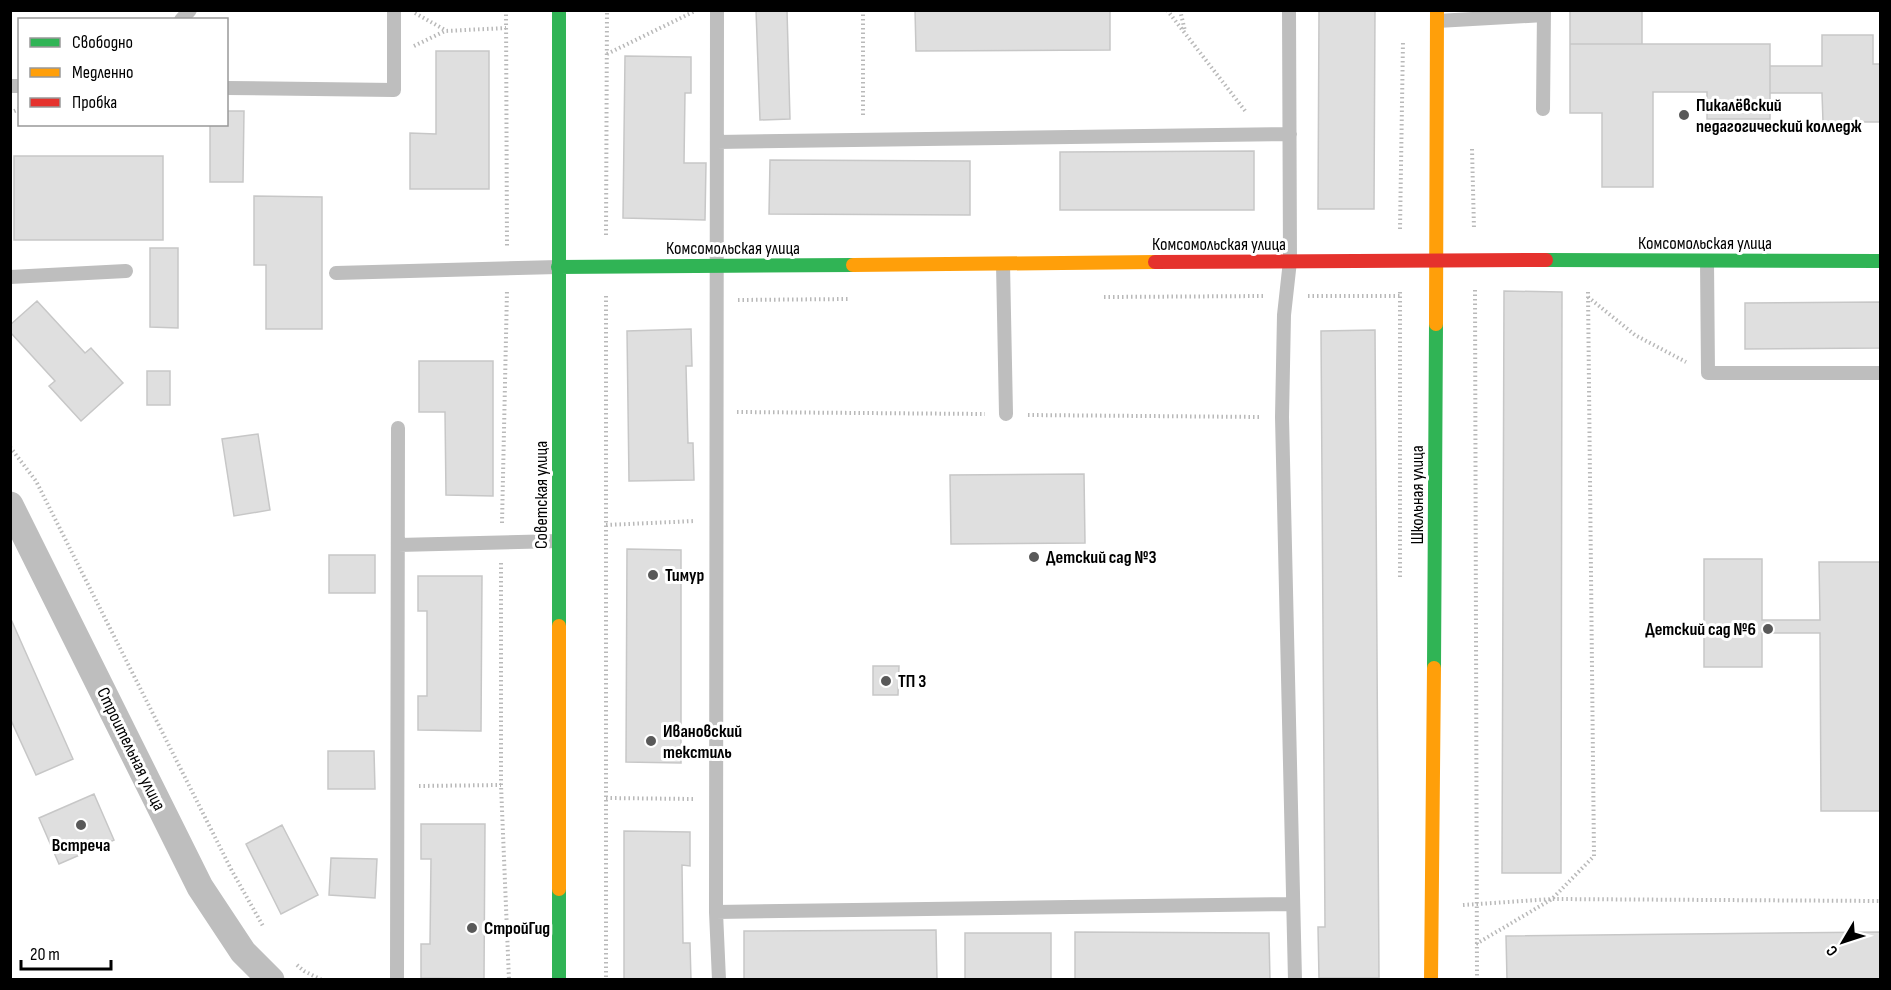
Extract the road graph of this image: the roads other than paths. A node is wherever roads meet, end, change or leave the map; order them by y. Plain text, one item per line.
1 (394, 10) edge
2 (559, 10) edge
3 (717, 10) edge
4 (1289, 10) edge
5 (1544, 13) edge
6 (1437, 16) edge
7 (228, 88) edge
8 (1543, 109) dead end
9 (1290, 134) junction
10 (717, 142) junction
11 (1290, 261) junction
12 (1436, 261) junction
13 (1707, 261) junction
14 (1881, 261) edge
15 (1003, 263) junction
16 (716, 266) junction
17 (558, 267) junction
18 (126, 271) dead end
19 (336, 273) dead end
20 (10, 277) edge
21 (1881, 373) edge
22 (1006, 414) dead end
23 (398, 428) dead end
24 (10, 505) edge
25 (559, 541) junction
26 (398, 545) junction
27 (1293, 904) junction
28 (716, 912) junction
29 (271, 980) edge
30 (398, 980) edge
31 (559, 980) edge
32 (719, 980) edge
33 (1294, 980) edge
34 (1431, 980) edge

1 - 7 lane
2 - 17 street, Советская улица
3 - 10 lane
4 - 9 lane
5 - 6 lane
5 - 8 lane
6 - 12 street, Школьная улица
9 - 10 lane
9 - 11 lane
10 - 16 lane
11 - 12 street, Комсомольская улица
11 - 15 street, Комсомольская улица
11 - 27 lane
12 - 13 street, Комсомольская улица
12 - 34 street, Школьная улица
13 - 14 street, Комсомольская улица
13 - 21 lane
15 - 16 street, Комсомольская улица
15 - 22 lane
16 - 17 street, Комсомольская улица
16 - 28 lane
17 - 19 lane
17 - 25 street, Советская улица
18 - 20 lane
23 - 26 lane
24 - 29 street, Строительная улица
25 - 26 lane
25 - 31 street, Советская улица
26 - 30 lane
27 - 28 lane
27 - 33 lane
28 - 32 lane

